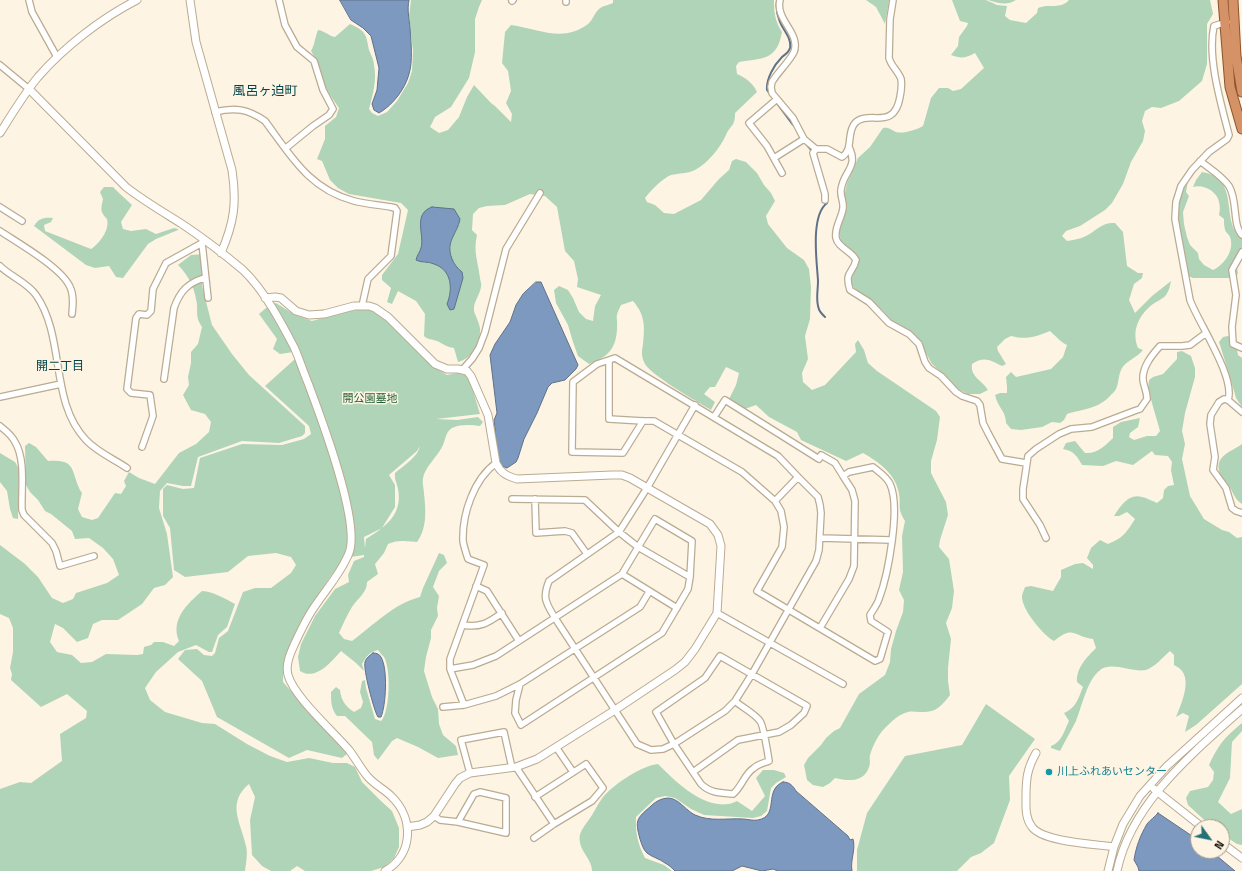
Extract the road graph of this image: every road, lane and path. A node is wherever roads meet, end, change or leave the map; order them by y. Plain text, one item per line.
1 (29, 0) edge
2 (137, 0) edge
3 (190, 0) edge
4 (279, 0) edge
5 (780, 0) edge
6 (893, 0) edge
7 (1223, 0) edge
8 (1233, 0) edge
9 (1238, 21) edge
10 (1224, 22) junction
11 (57, 57) junction
12 (0, 65) edge
13 (29, 89) junction
14 (1242, 92) edge
15 (777, 99) junction
16 (215, 112) junction
17 (1, 128) edge
18 (1242, 129) edge
19 (804, 139) junction
20 (849, 147) junction
21 (286, 148) junction
22 (816, 149) junction
23 (774, 158) junction
24 (1200, 161) junction
25 (782, 174) dead end
26 (540, 193) dead end
27 (825, 200) dead end
28 (0, 207) edge
29 (22, 221) dead end
30 (0, 231) edge
31 (1242, 235) edge
32 (203, 242) junction
33 (1242, 252) edge
34 (221, 253) junction
35 (0, 266) edge
36 (204, 278) junction
37 (208, 298) dead end
38 (265, 298) junction
39 (362, 306) junction
40 (72, 314) dead end
41 (1206, 333) junction
42 (1242, 348) edge
43 (609, 361) junction
44 (463, 370) junction
45 (164, 379) dead end
46 (61, 384) junction
47 (0, 397) edge
48 (1228, 400) junction
49 (695, 405) junction
50 (1242, 412) edge
51 (714, 417) junction
52 (643, 421) junction
53 (0, 426) edge
54 (678, 434) junction
55 (142, 447) dead end
56 (496, 462) junction
57 (1026, 463) junction
58 (127, 468) dead end
59 (843, 476) junction
60 (798, 477) junction
61 (647, 488) junction
62 (512, 499) dead end
63 (534, 499) junction
64 (774, 502) junction
65 (1242, 513) edge
66 (619, 532) junction
67 (820, 538) junction
68 (855, 538) junction
69 (1046, 538) dead end
70 (892, 540) junction
71 (638, 547) junction
72 (587, 554) junction
73 (94, 556) dead end
74 (622, 574) junction
75 (690, 577) junction
76 (476, 586) junction
77 (649, 592) junction
78 (677, 608) junction
79 (789, 610) junction
80 (502, 613) junction
81 (717, 613) junction
82 (555, 618) junction
83 (463, 625) junction
84 (820, 628) junction
85 (519, 641) junction
86 (770, 642) junction
87 (576, 648) junction
88 (450, 669) junction
89 (752, 674) junction
90 (593, 677) junction
91 (520, 684) junction
92 (843, 684) dead end
93 (1242, 698) edge
94 (735, 702) junction
95 (464, 705) junction
96 (443, 707) dead end
97 (1242, 709) edge
98 (615, 710) junction
99 (763, 734) junction
100 (674, 744) junction
101 (556, 747) junction
102 (1036, 753) dead end
103 (514, 767) junction
104 (573, 772) junction
105 (693, 772) junction
106 (470, 773) junction
107 (1149, 785) junction
108 (1157, 792) junction
109 (535, 796) junction
110 (434, 816) junction
111 (1192, 819) edge
112 (458, 822) junction
113 (554, 824) junction
114 (407, 827) junction
115 (534, 838) dead end
116 (1114, 847) junction
117 (1230, 849) edge
118 (1242, 858) edge
119 (385, 871) edge
120 (1108, 871) edge
121 (1117, 871) edge

1 - 11 street
2 - 11 street
3 - 16 street
4 - 21 street
5 - 15 street
6 - 20 street
7 - 10 highway
8 - 9 highway
9 - 10 street
9 - 14 highway
10 - 18 highway
10 - 24 street
11 - 13 street
12 - 13 street
13 - 17 street
13 - 32 street
15 - 19 street
15 - 23 street
16 - 21 street
16 - 34 street
19 - 22 street
19 - 23 street
20 - 22 street
20 - 57 street
21 - 39 street
22 - 27 street
23 - 25 street
24 - 31 street
24 - 41 street
26 - 44 street
28 - 29 street
30 - 40 street
32 - 34 street
32 - 36 street
32 - 55 street
33 - 42 street
34 - 38 street
35 - 46 street
36 - 37 street
36 - 45 street
38 - 39 street
38 - 114 street
39 - 44 street
41 - 48 street
41 - 57 street
43 - 49 street
43 - 52 street
43 - 52 street
44 - 56 street
46 - 47 street
46 - 58 street
48 - 50 street
48 - 65 street
49 - 51 street
49 - 54 street
51 - 59 street
51 - 60 street
52 - 54 street
53 - 73 street
54 - 61 street
54 - 64 street
56 - 61 street
56 - 76 street
57 - 69 street
59 - 68 street
59 - 70 street
60 - 64 street
60 - 67 street
61 - 66 street
61 - 81 street
62 - 63 street
63 - 66 street
63 - 72 street
64 - 79 street
66 - 71 street
66 - 72 street
67 - 68 street
67 - 79 street
68 - 70 street
68 - 84 street
70 - 84 street
71 - 74 street
71 - 75 street
71 - 75 street
72 - 82 street
74 - 77 street
74 - 82 street
75 - 78 street
76 - 80 street
76 - 83 street
77 - 78 street
77 - 87 street
78 - 90 street
79 - 84 street
79 - 86 street
80 - 83 street
80 - 85 street
81 - 86 street
81 - 98 street
82 - 85 street
82 - 87 street
83 - 88 street
85 - 88 street
86 - 89 street
86 - 92 street
87 - 90 street
87 - 91 street
88 - 95 street
89 - 94 street
89 - 99 street
89 - 100 street
90 - 91 street
90 - 98 street
91 - 95 street
93 - 107 street
94 - 99 street
94 - 100 street
95 - 96 street
97 - 108 street
98 - 100 street
98 - 101 street
99 - 105 street
99 - 105 street
100 - 105 street
101 - 103 street
101 - 104 street
102 - 116 street
103 - 106 street
103 - 106 street
103 - 109 street
104 - 109 street
104 - 113 street
106 - 110 street
107 - 108 street
107 - 116 street
108 - 111 street
108 - 121 street
109 - 113 street
110 - 112 street
110 - 114 street
112 - 112 street
113 - 115 street
114 - 119 street
116 - 120 street
117 - 118 street

